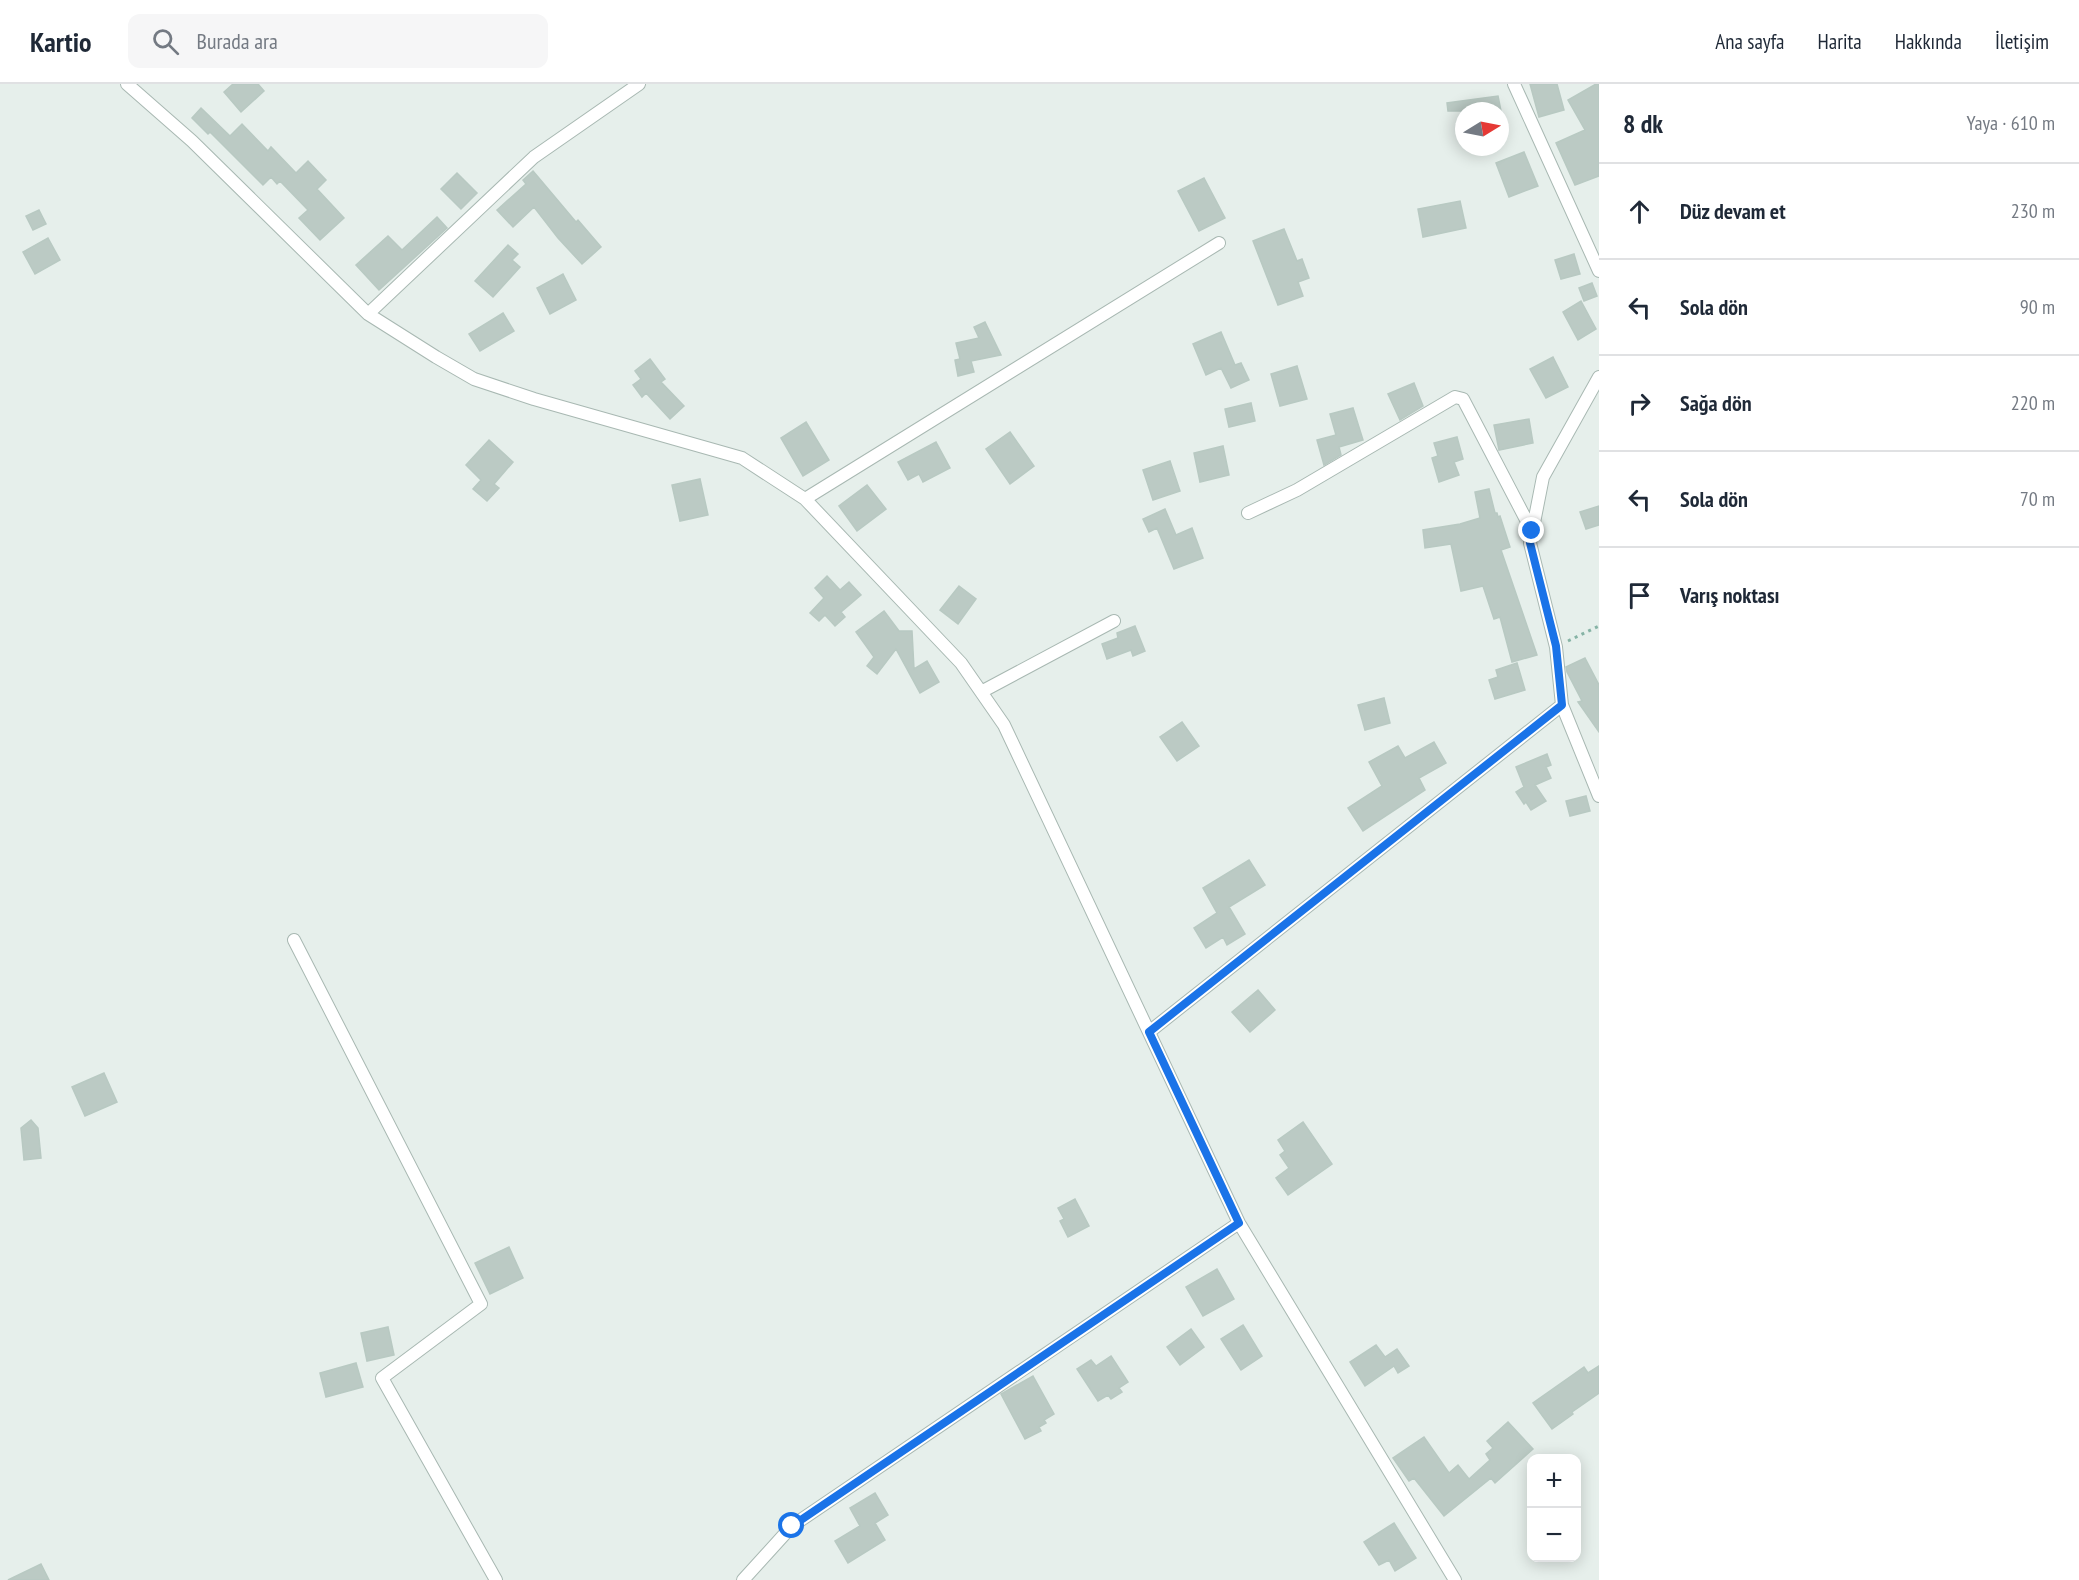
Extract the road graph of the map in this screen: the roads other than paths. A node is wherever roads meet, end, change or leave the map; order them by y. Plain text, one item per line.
1 (127, 84) edge
2 (639, 84) edge
3 (1514, 84) edge
4 (1220, 243) dead end
5 (1599, 271) edge
6 (368, 314) junction
7 (1599, 377) edge
8 (805, 499) junction
9 (1248, 513) dead end
10 (1532, 531) junction
11 (1114, 621) dead end
12 (981, 692) junction
13 (1562, 705) junction
14 (1599, 796) edge
15 (294, 940) dead end
16 (1149, 1032) junction
17 (1239, 1223) junction
18 (496, 1580) edge
19 (743, 1580) edge
20 (1455, 1580) edge

1 - 6 street
2 - 6 street
3 - 5 street
4 - 8 street
6 - 8 street
7 - 10 street
8 - 12 street
9 - 10 street
10 - 13 street
11 - 12 street
12 - 16 street
13 - 14 street
13 - 16 street
15 - 18 street
16 - 17 street
17 - 19 street
17 - 20 street

